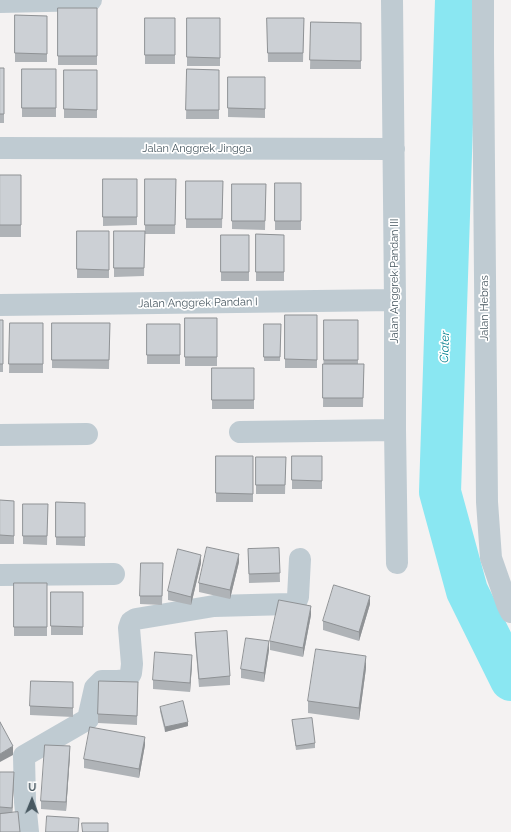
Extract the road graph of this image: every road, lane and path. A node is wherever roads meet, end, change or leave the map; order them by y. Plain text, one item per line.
1 (54, 0) edge
2 (91, 0) edge
3 (392, 0) edge
4 (484, 0) edge
5 (0, 2) edge
6 (0, 148) edge
7 (394, 149) junction
8 (395, 300) junction
9 (0, 305) edge
10 (395, 430) junction
11 (240, 432) dead end
12 (87, 434) dead end
13 (0, 435) edge
14 (300, 559) dead end
15 (397, 562) dead end
16 (114, 574) dead end
17 (0, 575) edge
18 (511, 612) edge
19 (28, 832) edge

1 - 2 street
1 - 5 street
3 - 7 street, Jalan Anggrek Pandan III
4 - 18 street, Jalan Hebras
6 - 7 street, Jalan Anggrek Jingga
7 - 8 street, Jalan Anggrek Pandan III
8 - 9 street, Jalan Anggrek Pandan I
8 - 10 street, Jalan Anggrek Pandan III
10 - 11 street
10 - 15 street, Jalan Anggrek Pandan III
12 - 13 street
14 - 19 street
16 - 17 street

